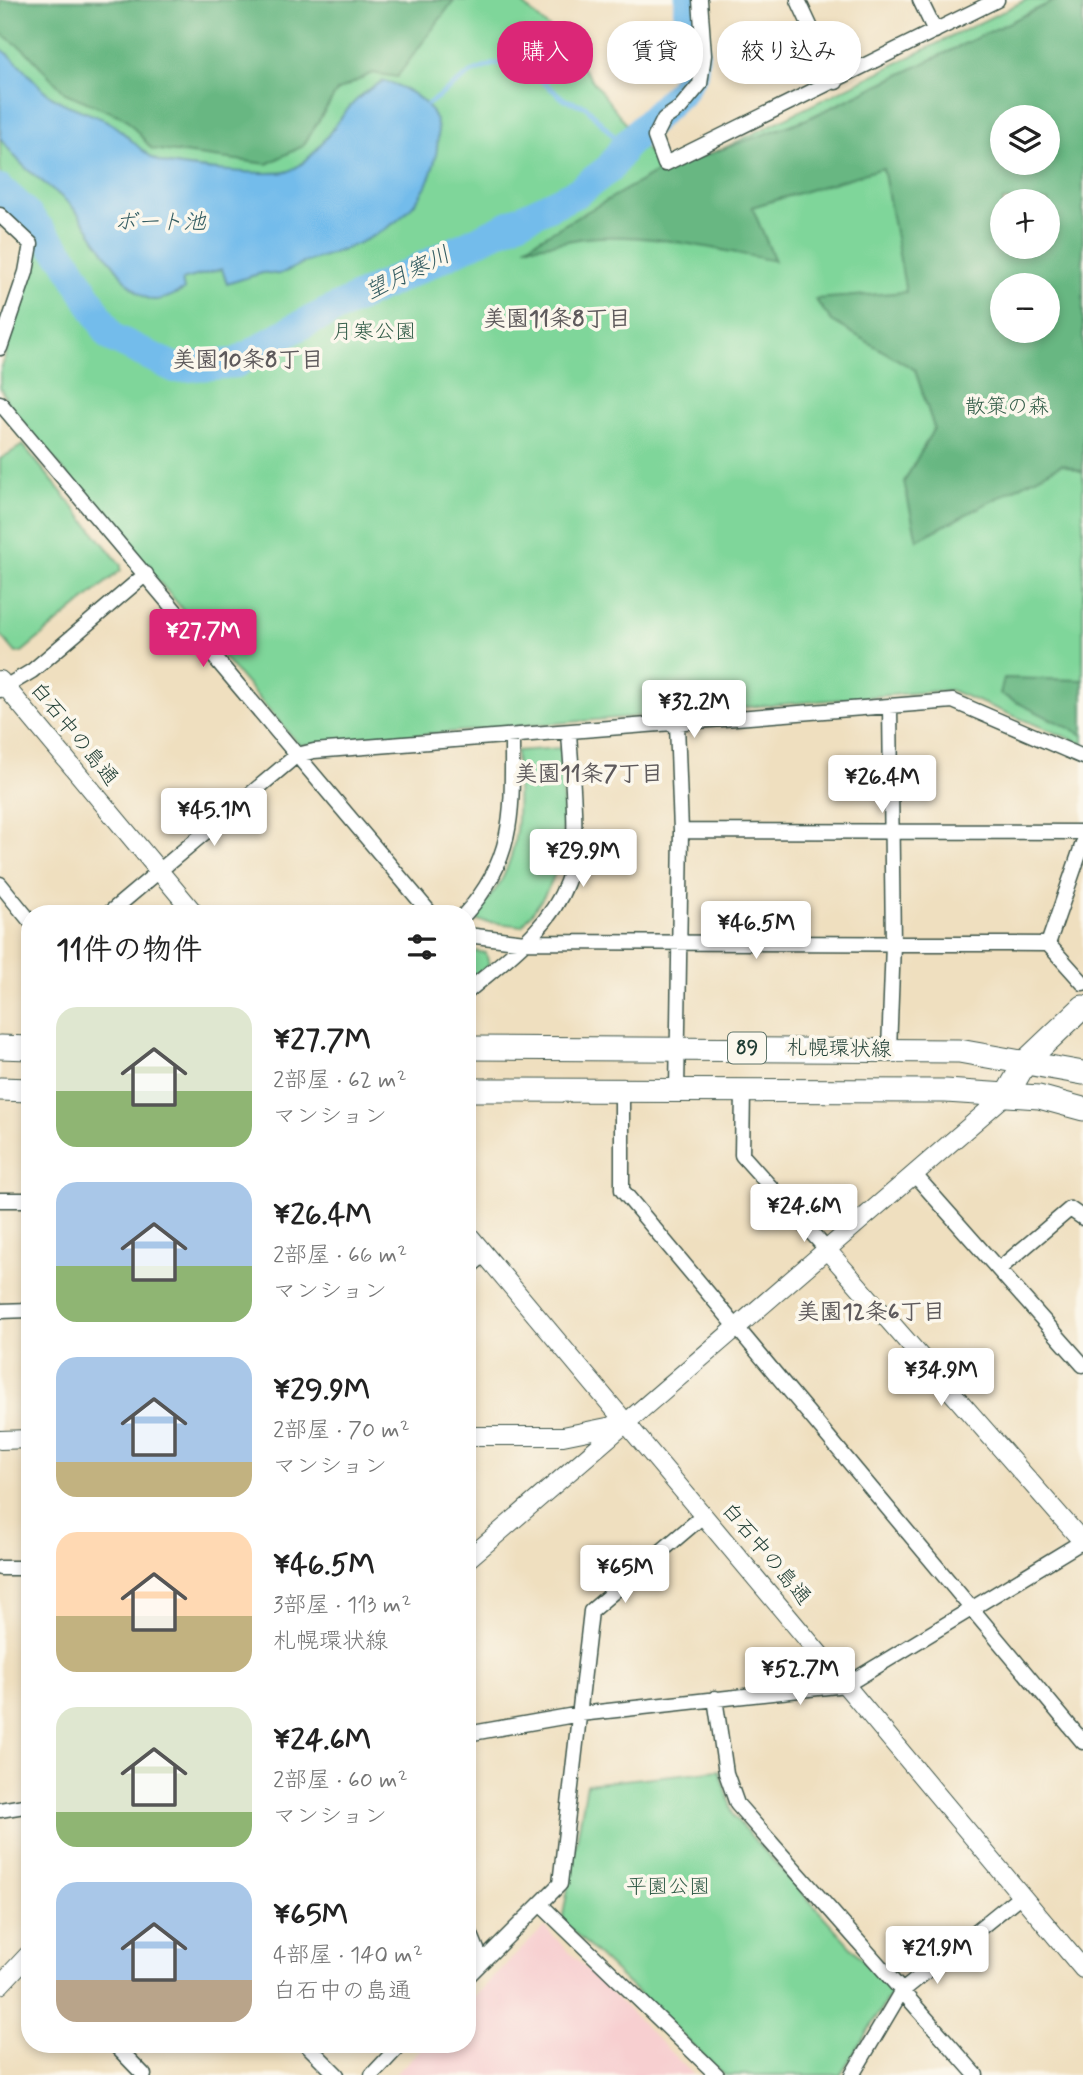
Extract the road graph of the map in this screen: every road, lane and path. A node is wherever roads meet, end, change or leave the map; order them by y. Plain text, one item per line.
1 (701, 0) edge
2 (798, 0) edge
3 (920, 0) edge
4 (997, 0) edge
5 (808, 21) edge
6 (935, 31) junction
7 (861, 69) edge
8 (832, 84) edge
9 (0, 215) edge
10 (0, 348) edge
11 (0, 403) edge
12 (146, 574) junction
13 (2, 685) edge
14 (890, 707) junction
15 (677, 724) junction
16 (569, 732) junction
17 (512, 737) junction
18 (297, 755) junction
19 (1083, 757) edge
20 (681, 831) junction
21 (892, 832) junction
22 (1083, 832) edge
23 (1083, 843) edge
24 (159, 872) junction
25 (0, 884) edge
26 (119, 905) edge
27 (187, 905) edge
28 (423, 905) edge
29 (473, 905) edge
30 (21, 909) edge
31 (476, 936) edge
32 (525, 942) junction
33 (680, 944) junction
34 (893, 944) junction
35 (1048, 944) junction
36 (1083, 983) edge
37 (476, 984) edge
38 (1083, 1007) edge
39 (0, 1047) edge
40 (678, 1047) junction
41 (21, 1048) edge
42 (476, 1048) edge
43 (889, 1050) junction
44 (1026, 1061) junction
45 (1078, 1065) edge
46 (0, 1089) edge
47 (21, 1090) edge
48 (476, 1090) edge
49 (622, 1090) junction
50 (677, 1091) junction
51 (743, 1091) junction
52 (1007, 1094) junction
53 (1083, 1109) edge
54 (914, 1174) junction
55 (21, 1199) edge
56 (0, 1200) edge
57 (1083, 1218) edge
58 (476, 1244) edge
59 (827, 1250) junction
60 (485, 1254) junction
61 (476, 1262) edge
62 (999, 1269) junction
63 (21, 1310) edge
64 (0, 1311) edge
65 (737, 1328) junction
66 (1083, 1366) edge
67 (625, 1423) junction
68 (476, 1436) edge
69 (21, 1439) edge
70 (0, 1440) edge
71 (704, 1515) junction
72 (1083, 1541) edge
73 (476, 1552) edge
74 (0, 1568) edge
75 (21, 1568) edge
76 (973, 1611) junction
77 (846, 1685) junction
78 (715, 1698) junction
79 (580, 1714) junction
80 (476, 1732) edge
81 (1083, 1742) edge
82 (21, 1806) edge
83 (0, 1810) edge
84 (1021, 1895) junction
85 (540, 1904) junction
86 (476, 1947) edge
87 (482, 1962) junction
88 (21, 1964) edge
89 (1082, 1965) edge
90 (476, 1968) edge
91 (0, 1985) edge
92 (901, 1992) junction
93 (123, 2053) edge
94 (315, 2053) edge
95 (393, 2053) edge
96 (144, 2075) edge
97 (337, 2075) edge
98 (372, 2075) edge
99 (717, 2075) edge
100 (852, 2075) edge
101 (976, 2075) edge

1 - 8 street
2 - 5 street
3 - 6 street
4 - 6 street
6 - 7 street
9 - 10 street
11 - 12 street
12 - 13 street
12 - 18 street
13 - 24 street, 白石中の島通
14 - 15 street
14 - 19 street
14 - 21 street
15 - 16 street
15 - 20 street
16 - 17 street
16 - 32 street
17 - 18 street
17 - 29 street
18 - 24 street
18 - 28 street
20 - 21 street
20 - 33 street
21 - 22 street
21 - 34 street
23 - 35 street
24 - 26 street
24 - 27 street, 白石中の島通
25 - 30 street
31 - 32 street
32 - 33 street
32 - 37 street
33 - 34 street
33 - 40 street
34 - 35 street
34 - 43 street
35 - 36 street
38 - 44 main road
39 - 41 main road
40 - 42 main road, 札幌環状線 / 89
40 - 43 main road, 札幌環状線 / 89
40 - 50 street
43 - 44 main road, 札幌環状線 / 89
44 - 45 main road, 札幌環状線 / 89
44 - 52 main road
45 - 52 main road
46 - 47 main road
48 - 49 main road, 札幌環状線 / 89
49 - 50 main road, 札幌環状線 / 89
49 - 65 street
50 - 51 main road, 札幌環状線 / 89
51 - 52 main road, 札幌環状線 / 89
51 - 59 street
52 - 53 main road, 札幌環状線 / 89
52 - 54 street
54 - 59 street
54 - 62 street
55 - 56 street
57 - 62 street
58 - 60 street, 白石中の島通
59 - 65 street
59 - 72 street
60 - 61 street
60 - 67 street, 白石中の島通
62 - 66 street
63 - 64 street
65 - 67 street
65 - 76 street
67 - 68 street
67 - 71 street, 白石中の島通
67 - 73 street
69 - 70 street
71 - 77 street, 白石中の島通
71 - 79 street
72 - 76 street
74 - 75 street
76 - 77 street
76 - 81 street
77 - 78 street
77 - 84 street, 白石中の島通
78 - 79 street
78 - 92 street
79 - 80 street
79 - 85 street
82 - 83 street
84 - 89 street, 白石中の島通
84 - 92 street
85 - 87 street
85 - 99 street
86 - 87 street
87 - 90 street
88 - 91 street
92 - 100 street
92 - 101 street
93 - 96 street
94 - 97 street
95 - 98 street

